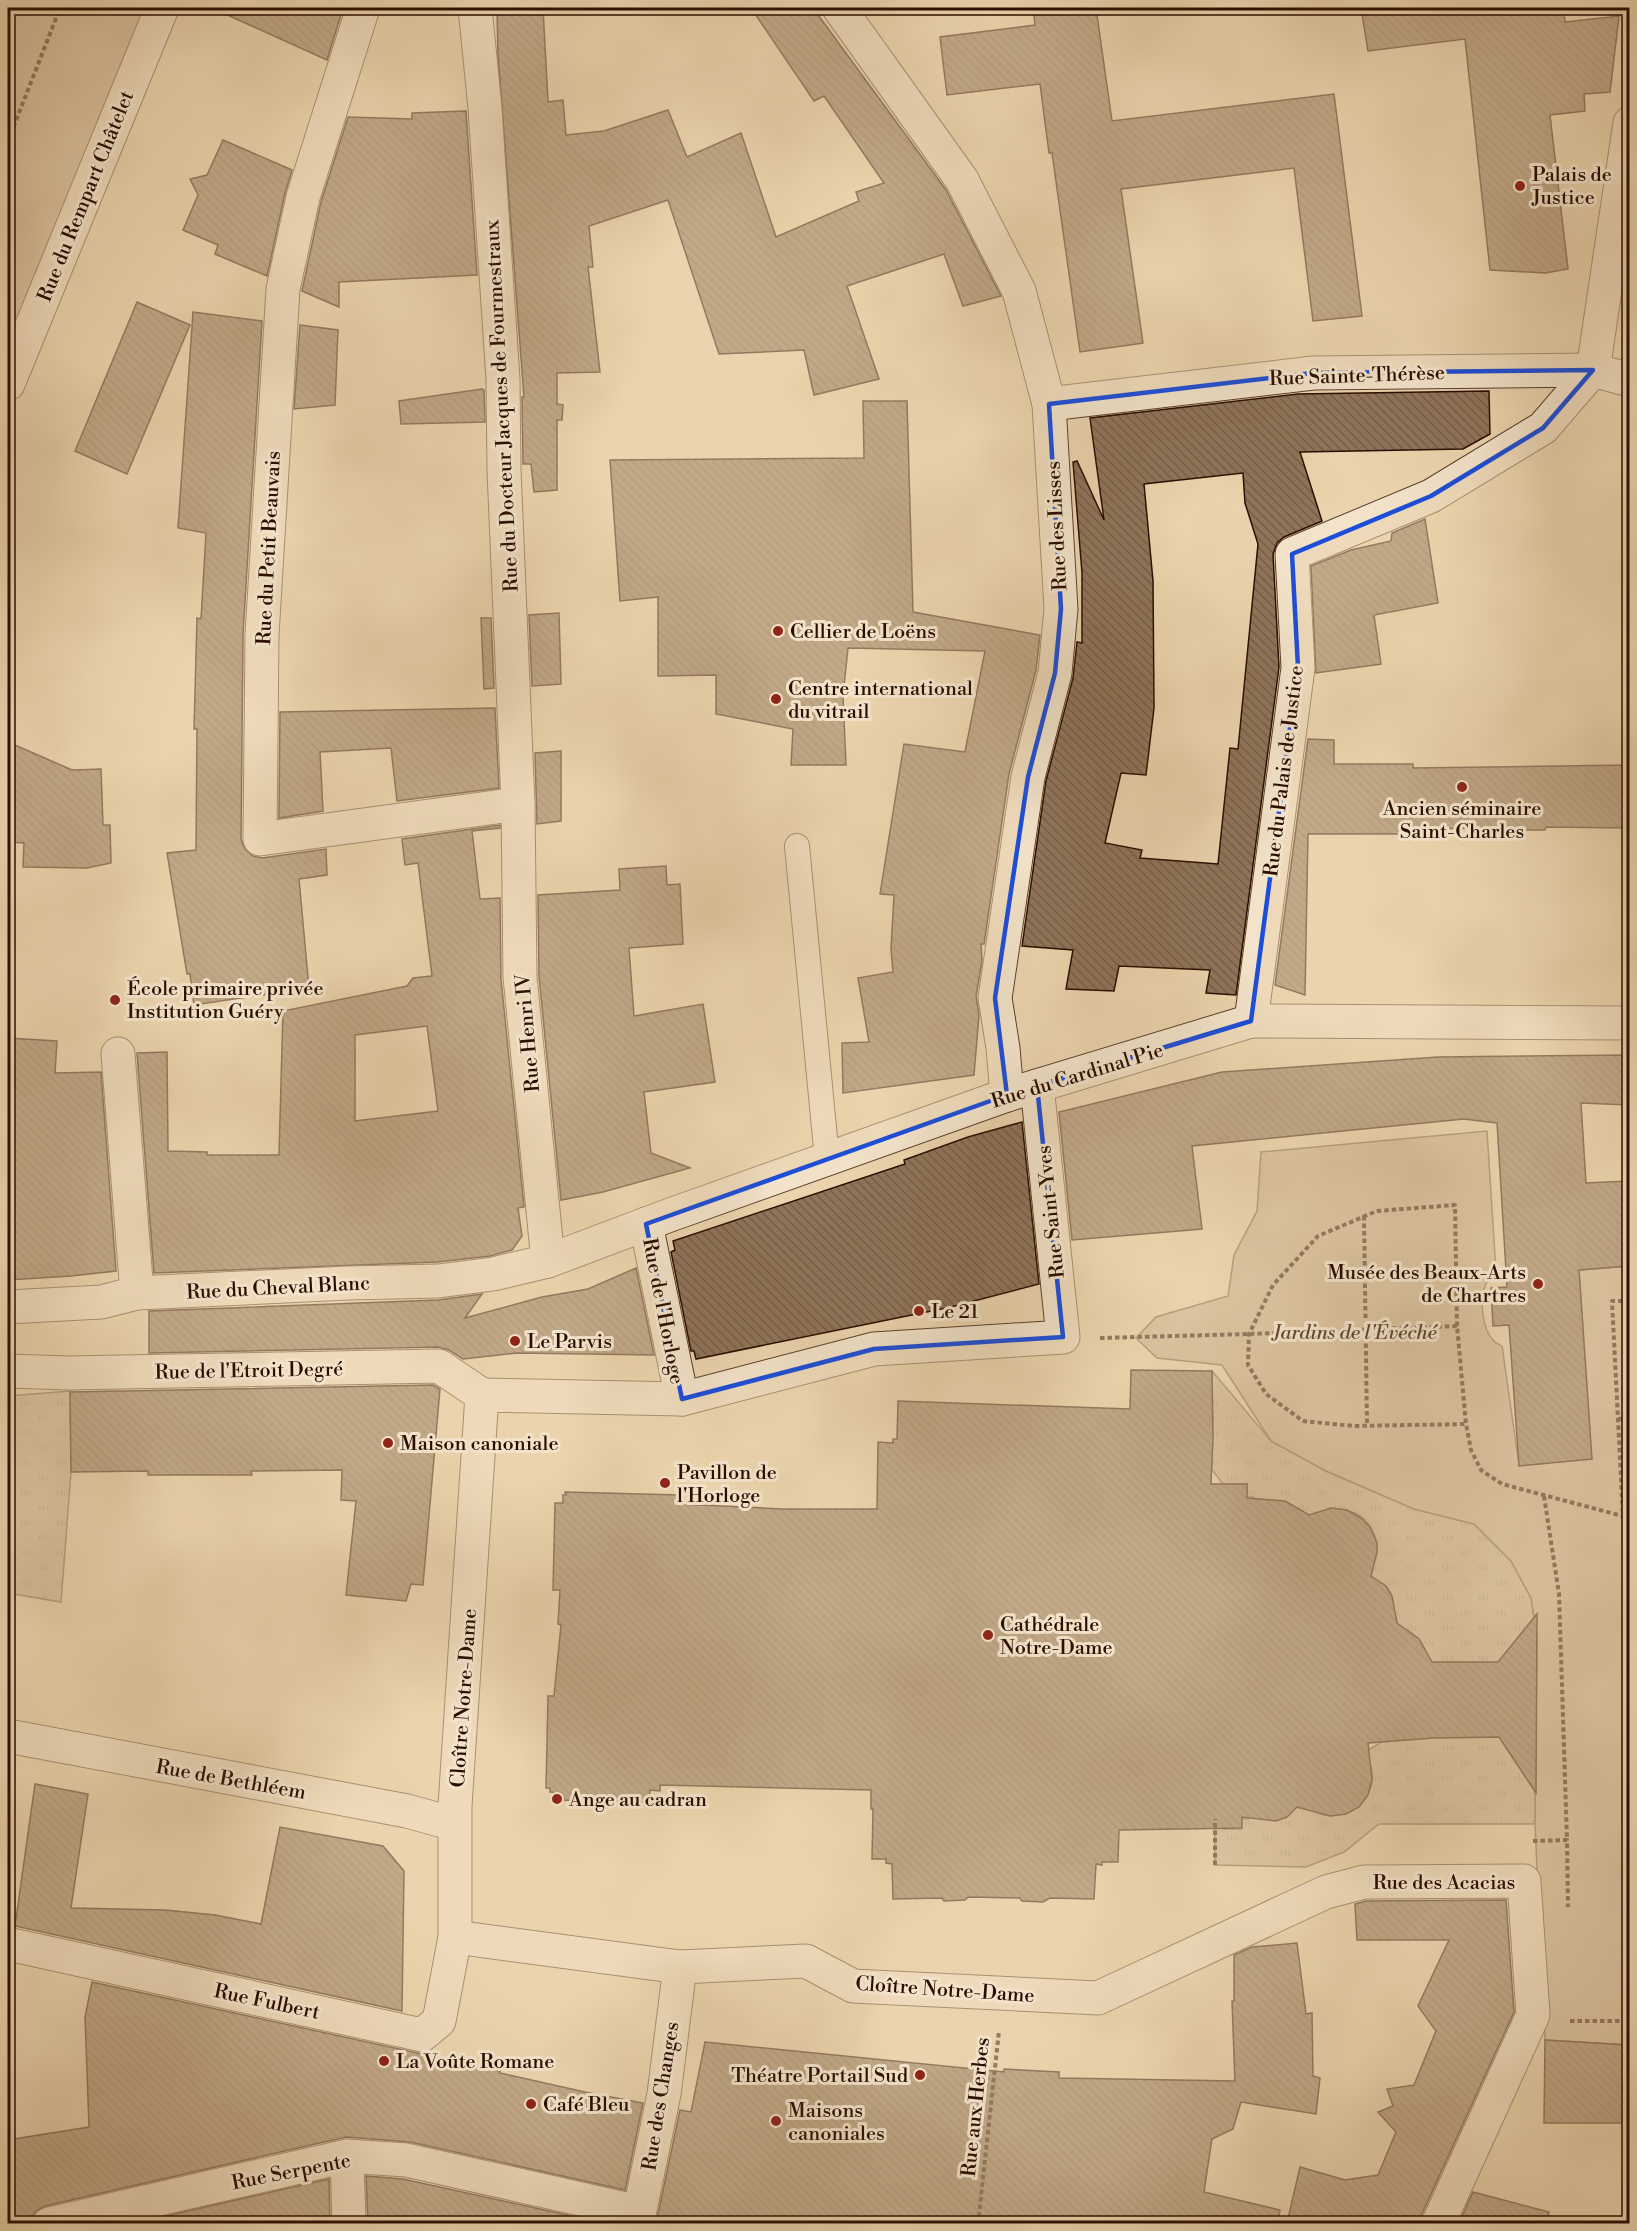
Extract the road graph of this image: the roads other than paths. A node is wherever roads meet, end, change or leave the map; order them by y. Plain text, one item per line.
1 (162, 8) edge
2 (363, 8) edge
3 (475, 8) edge
4 (839, 8) edge
5 (1629, 123) edge
6 (1593, 370) junction
7 (1629, 380) edge
8 (8, 384) edge
9 (1049, 404) junction
10 (518, 804) junction
11 (797, 846) dead end
12 (1251, 1021) junction
13 (1629, 1023) edge
14 (118, 1054) dead end
15 (1022, 1091) junction
16 (827, 1159) junction
17 (646, 1224) junction
18 (548, 1261) junction
19 (137, 1293) junction
20 (8, 1306) edge
21 (8, 1371) edge
22 (482, 1395) junction
23 (682, 1399) junction
24 (8, 1736) edge
25 (454, 1824) junction
26 (455, 1937) junction
27 (8, 1944) edge
28 (680, 1967) junction
29 (1098, 1998) joint
30 (347, 2156) junction
31 (638, 2218) edge
32 (49, 2223) edge
33 (349, 2223) edge
34 (1438, 2223) edge

1 - 8 street, Rue du Rempart Châtelet
2 - 10 street, Rue du Petit Beauvais
3 - 10 street, Rue du Docteur Jacques de Fourmestraux
4 - 9 street, Rue des Lisses
5 - 6 street
6 - 7 street, Rue Sainte-Thérèse
6 - 9 street, Rue Sainte-Thérèse
6 - 12 street, Rue du Palais de Justice
9 - 15 street, Rue des Lisses
10 - 18 street, Rue Henri IV
11 - 16 lane
12 - 13 street, Rue du Cardinal Pie
12 - 15 street, Rue du Cardinal Pie
14 - 19 street
15 - 16 street, Rue du Cardinal Pie
15 - 23 street, Rue Saint-Yves
16 - 17 street, Rue du Cardinal Pie
17 - 18 street, Rue du Cardinal Pie
17 - 23 street, Rue de l'Horloge
18 - 19 street, Rue du Cheval Blanc
19 - 20 street, Rue du Cheval Blanc
21 - 22 street, Rue de l'Etroit Degré
22 - 23 street
22 - 25 street, Cloître Notre-Dame
24 - 25 street, Rue de Bethléem
25 - 26 street, Cloître Notre-Dame
26 - 27 street, Rue Fulbert
26 - 28 street, Cloître Notre-Dame
28 - 29 street, Cloître Notre-Dame
28 - 31 street, Rue des Changes
29 - 34 street, Rue des Acacias
30 - 31 street, Rue Serpente
30 - 32 street, Rue Serpente
30 - 33 street

